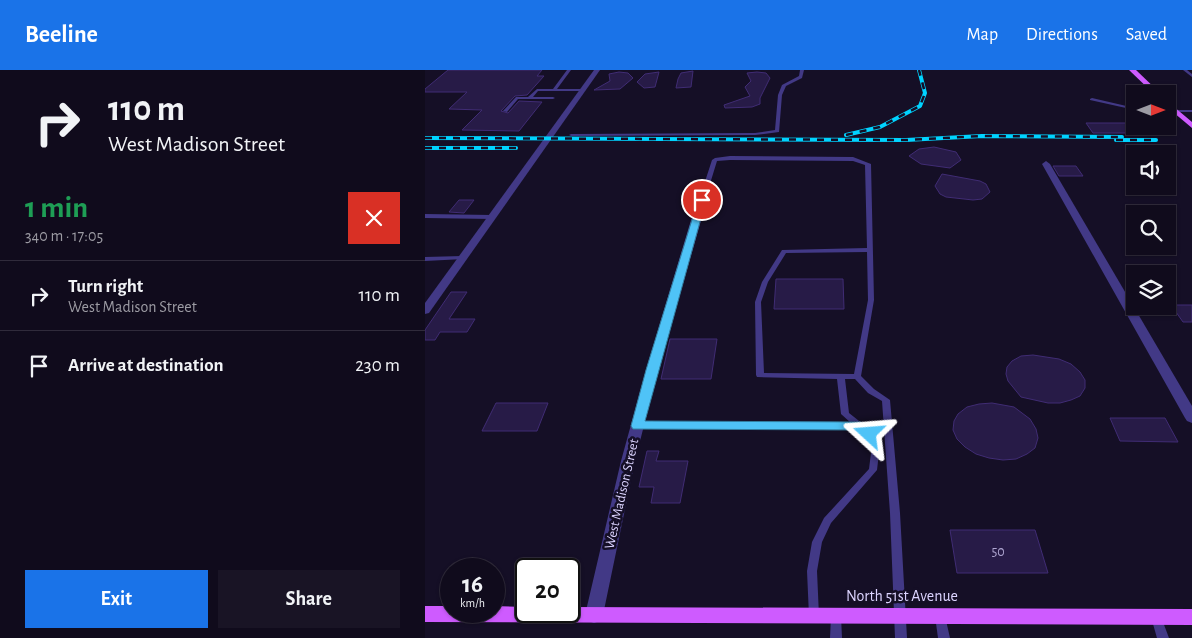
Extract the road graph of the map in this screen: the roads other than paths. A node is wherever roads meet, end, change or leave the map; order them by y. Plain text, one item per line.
1 (569, 70) edge
2 (597, 70) edge
3 (802, 70) edge
4 (1132, 70) edge
5 (1185, 70) edge
6 (1192, 76) edge
7 (1148, 85) edge
8 (554, 90) junction
9 (582, 90) junction
10 (529, 98) junction
11 (553, 98) dead end
12 (1092, 99) dead end
13 (1126, 107) edge
14 (505, 111) dead end
15 (1176, 111) joint
16 (1192, 111) edge
17 (1192, 126) edge
18 (571, 135) dead end
19 (1046, 164) dead end
20 (702, 200) joint
21 (425, 216) edge
22 (492, 217) junction
23 (870, 250) junction
24 (462, 258) junction
25 (425, 259) edge
26 (425, 311) edge
27 (857, 376) junction
28 (841, 377) junction
29 (1192, 418) edge
30 (637, 426) junction
31 (860, 426) junction
32 (425, 614) edge
33 (603, 615) junction
34 (814, 616) junction
35 (836, 616) junction
36 (900, 616) junction
37 (941, 616) junction
38 (1156, 617) junction
39 (1192, 617) edge
40 (836, 638) edge
41 (901, 638) edge
42 (944, 638) edge
43 (1163, 638) edge

1 - 8 lane
2 - 9 street
3 - 18 lane
4 - 7 main road
5 - 6 lane
8 - 9 lane
8 - 10 lane
9 - 22 street
10 - 11 lane
10 - 14 lane
12 - 13 lane
15 - 16 lane
15 - 17 main road
19 - 29 street
20 - 23 lane
20 - 30 street, West Madison Street
21 - 22 lane
22 - 24 street
23 - 27 lane
23 - 28 lane
24 - 25 lane
24 - 26 street
27 - 28 lane
27 - 36 lane
28 - 31 lane
30 - 31 lane
30 - 33 street, West Madison Street
31 - 34 lane
32 - 33 main road, North 51st Avenue
33 - 34 main road, North 51st Avenue
34 - 35 main road, North 51st Avenue
35 - 36 main road, North 51st Avenue
35 - 40 lane
36 - 37 main road, North 51st Avenue
36 - 41 lane
37 - 38 main road, North 51st Avenue
37 - 42 lane
38 - 39 main road, North 51st Avenue
38 - 43 lane

